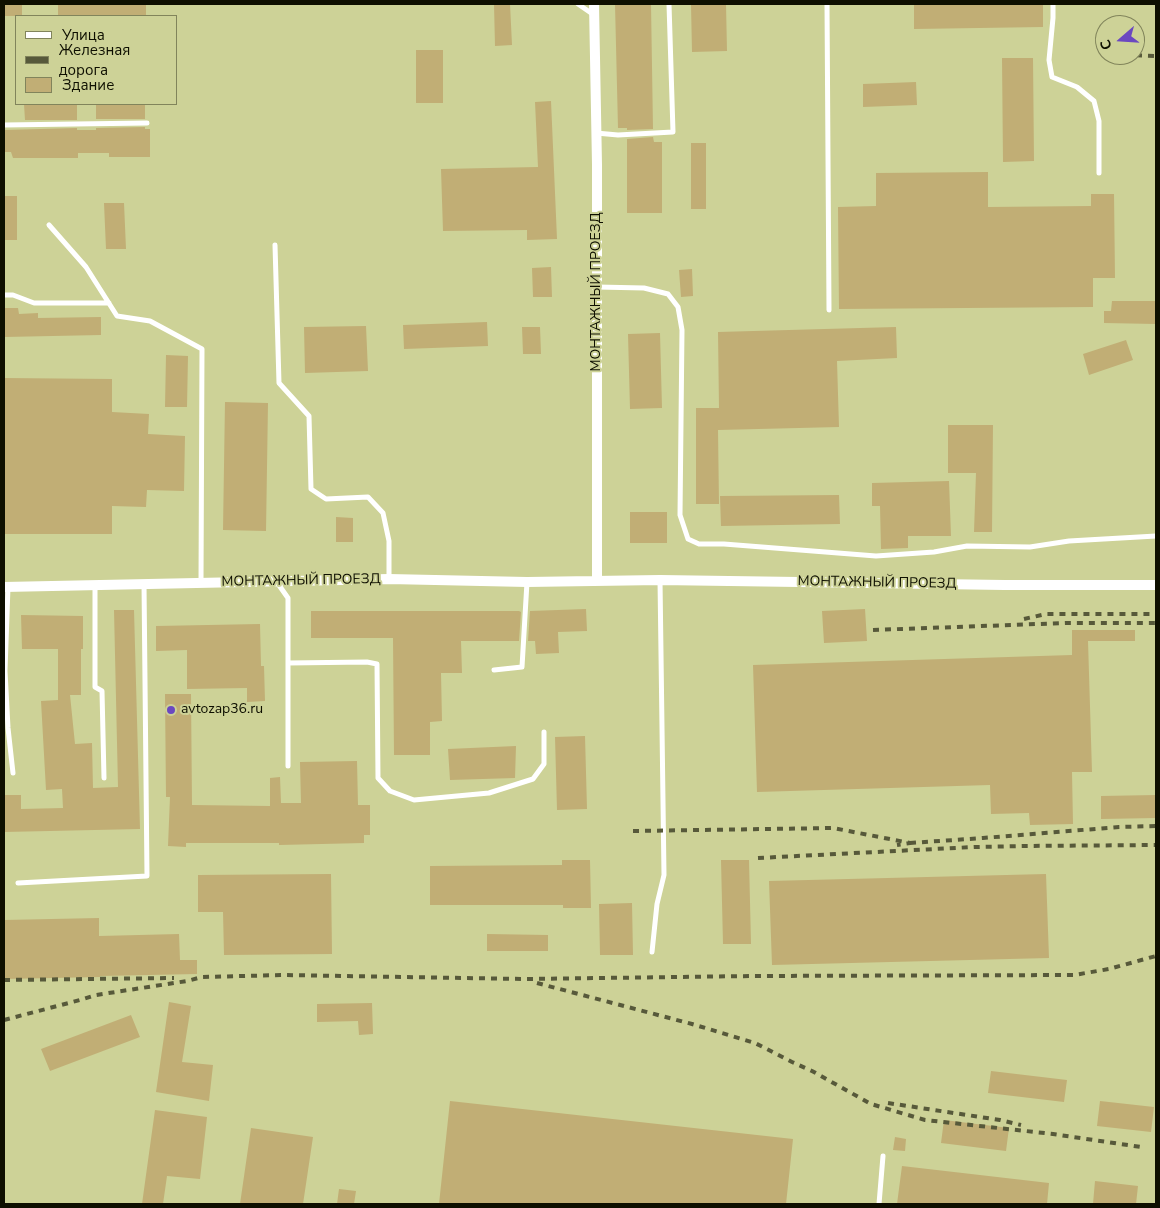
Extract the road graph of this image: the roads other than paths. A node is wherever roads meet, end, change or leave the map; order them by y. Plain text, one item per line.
1 (578, 4) edge
2 (594, 4) edge
3 (670, 4) edge
4 (827, 4) edge
5 (1053, 4) edge
6 (594, 15) junction
7 (147, 123) dead end
8 (4, 125) edge
9 (596, 133) junction
10 (1099, 173) dead end
11 (49, 225) dead end
12 (275, 245) dead end
13 (597, 287) junction
14 (4, 295) edge
15 (108, 303) junction
16 (829, 310) dead end
17 (1156, 536) edge
18 (389, 579) junction
19 (598, 580) junction
20 (660, 580) junction
21 (275, 581) junction
22 (201, 582) junction
23 (527, 582) junction
24 (95, 584) junction
25 (144, 584) junction
26 (1156, 584) edge
27 (6, 587) edge
28 (288, 663) junction
29 (494, 670) dead end
30 (544, 732) dead end
31 (288, 766) dead end
32 (13, 773) dead end
33 (104, 778) dead end
34 (18, 882) dead end
35 (652, 952) dead end
36 (883, 1156) dead end
37 (879, 1204) edge

1 - 6 lane
2 - 6 street, МОНТАЖНЫЙ ПРОЕЗД
3 - 9 lane
4 - 16 lane
5 - 10 lane
6 - 9 street, МОНТАЖНЫЙ ПРОЕЗД
7 - 8 lane
9 - 13 street, МОНТАЖНЫЙ ПРОЕЗД
11 - 15 lane
12 - 18 lane
13 - 17 lane
13 - 19 street, МОНТАЖНЫЙ ПРОЕЗД
14 - 15 lane
15 - 22 lane
18 - 21 street, МОНТАЖНЫЙ ПРОЕЗД
18 - 23 street, МОНТАЖНЫЙ ПРОЕЗД
19 - 20 street, МОНТАЖНЫЙ ПРОЕЗД
19 - 23 street, МОНТАЖНЫЙ ПРОЕЗД
20 - 26 street, МОНТАЖНЫЙ ПРОЕЗД
20 - 35 lane
21 - 22 street, МОНТАЖНЫЙ ПРОЕЗД
21 - 28 lane
22 - 25 street, МОНТАЖНЫЙ ПРОЕЗД
23 - 29 lane
24 - 25 street, МОНТАЖНЫЙ ПРОЕЗД
24 - 27 street, МОНТАЖНЫЙ ПРОЕЗД
24 - 33 lane
25 - 34 lane
27 - 32 lane
28 - 30 lane
28 - 31 lane
36 - 37 lane

